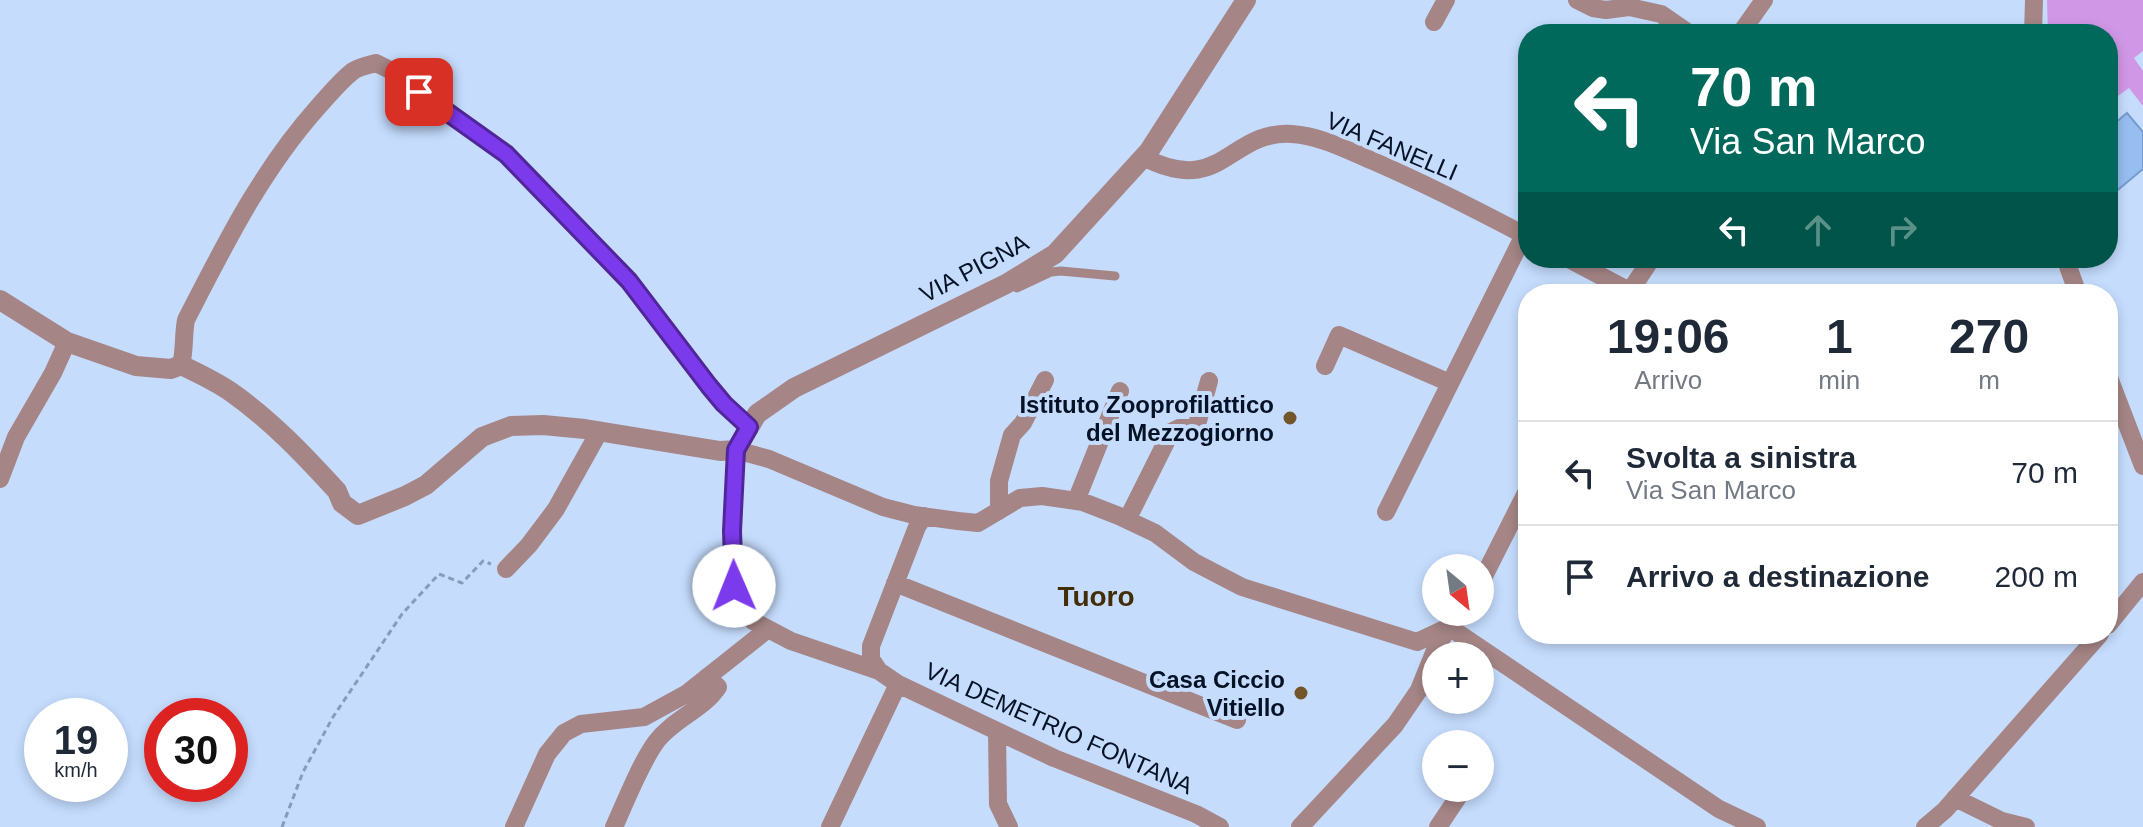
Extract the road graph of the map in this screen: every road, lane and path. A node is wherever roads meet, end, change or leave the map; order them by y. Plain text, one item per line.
1 (1246, 0) edge
2 (1446, 0) edge
3 (1577, 0) edge
4 (1764, 0) edge
5 (2034, 0) edge
6 (1619, 4) edge
7 (1434, 22) dead end
8 (1676, 24) edge
9 (1747, 24) edge
10 (2033, 24) edge
11 (1143, 157) junction
12 (1518, 232) edge
13 (1518, 251) edge
14 (1585, 268) edge
15 (1115, 276) dead end
16 (1615, 284) edge
17 (0, 300) edge
18 (924, 324) junction
19 (67, 342) junction
20 (181, 365) junction
21 (1325, 366) dead end
22 (1045, 380) dead end
23 (1209, 381) dead end
24 (1450, 383) junction
25 (1120, 391) dead end
26 (2118, 401) edge
27 (749, 427) junction
28 (599, 432) junction
29 (736, 450) junction
30 (2143, 466) edge
31 (0, 479) edge
32 (1076, 501) junction
33 (1518, 509) edge
34 (999, 511) junction
35 (1386, 512) dead end
36 (924, 516) junction
37 (1127, 520) junction
38 (1494, 556) edge
39 (506, 569) joint
40 (2143, 582) edge
41 (895, 583) junction
42 (2118, 602) edge
43 (2124, 607) junction
44 (2118, 614) edge
45 (1449, 627) junction
46 (768, 629) junction
47 (2091, 644) edge
48 (879, 671) junction
49 (707, 677) junction
50 (898, 684) junction
51 (1237, 720) dead end
52 (997, 732) junction
53 (1955, 798) junction
54 (1455, 802) edge
55 (1722, 820) edge
56 (282, 827) edge
57 (514, 827) edge
58 (614, 827) edge
59 (830, 827) edge
60 (1009, 827) edge
61 (1220, 827) edge
62 (1300, 827) edge
63 (1438, 827) edge
64 (1757, 827) edge
65 (1925, 827) edge
66 (2026, 827) edge

1 - 11 street, VIA PIGNA
2 - 7 street
3 - 6 street
4 - 9 street
5 - 10 street
6 - 8 street
11 - 12 street, VIA FANELLI
11 - 18 street, VIA PIGNA
13 - 24 street
14 - 16 street
15 - 18 lane
17 - 19 street
18 - 27 street, VIA PIGNA
19 - 20 street
19 - 31 street
20 - 27 street
20 - 28 street
21 - 24 street
22 - 34 street
23 - 37 street
24 - 35 street
25 - 32 street
26 - 30 street
27 - 29 street, VIA PIGNA
28 - 29 street
28 - 39 street
29 - 36 street
29 - 46 street, VIA DEMETRIO FONTANA
32 - 34 street
32 - 37 street
33 - 38 street
34 - 36 street
36 - 41 street
37 - 45 street
39 - 56 path
40 - 43 street
41 - 48 street
41 - 51 street
42 - 43 street
43 - 44 street
45 - 55 street
45 - 62 street
46 - 48 street, VIA DEMETRIO FONTANA
46 - 49 street
47 - 53 street
48 - 50 street, VIA DEMETRIO FONTANA
49 - 57 street
49 - 58 street
50 - 52 street, VIA DEMETRIO FONTANA
50 - 59 street
52 - 60 street
52 - 61 street, VIA DEMETRIO FONTANA
53 - 65 street
53 - 66 street
54 - 63 street
55 - 64 street

